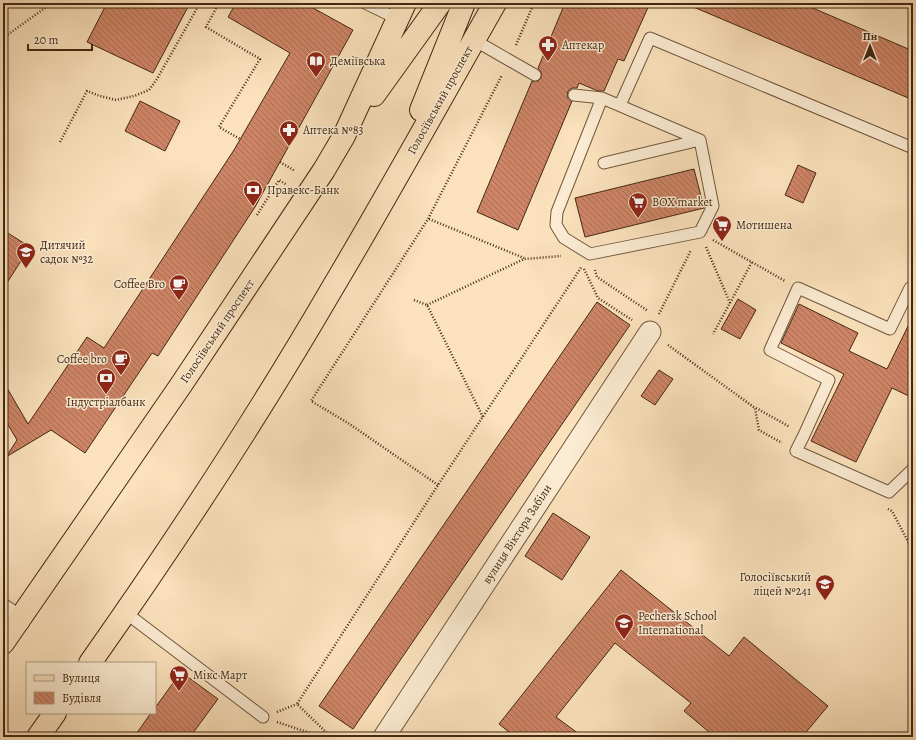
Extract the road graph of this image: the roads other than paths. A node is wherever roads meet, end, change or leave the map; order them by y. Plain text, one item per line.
1 (365, 3) edge
2 (440, 3) edge
3 (464, 3) edge
4 (495, 3) edge
5 (402, 11) edge
6 (474, 40) junction
7 (534, 75) dead end
8 (574, 95) dead end
9 (602, 98) junction
10 (620, 105) junction
11 (344, 136) junction
12 (700, 140) junction
13 (913, 148) edge
14 (604, 163) dead end
15 (386, 197) junction
16 (913, 289) edge
17 (654, 325) road end
18 (913, 469) edge
19 (126, 612) junction
20 (11, 616) edge
21 (3, 644) edge
22 (91, 662) edge
23 (54, 714) edge
24 (263, 717) road end
25 (38, 737) edge
26 (384, 737) edge

1 - 5 lane
2 - 11 main road
3 - 15 main road, Голосіївський проспект
4 - 6 main road, Голосіївський проспект
5 - 11 main road, Голосіївський проспект
6 - 7 lane
6 - 15 main road, Голосіївський проспект
8 - 9 lane
9 - 10 lane
9 - 12 lane
10 - 12 lane
10 - 13 lane
11 - 20 main road, Голосіївський проспект
12 - 14 lane
15 - 19 main road, Голосіївський проспект
16 - 18 lane
17 - 26 street, вулиця Віктора Забіли
19 - 22 main road, Голосіївський проспект
19 - 24 lane
20 - 21 main road, Голосіївський проспект
23 - 25 main road

